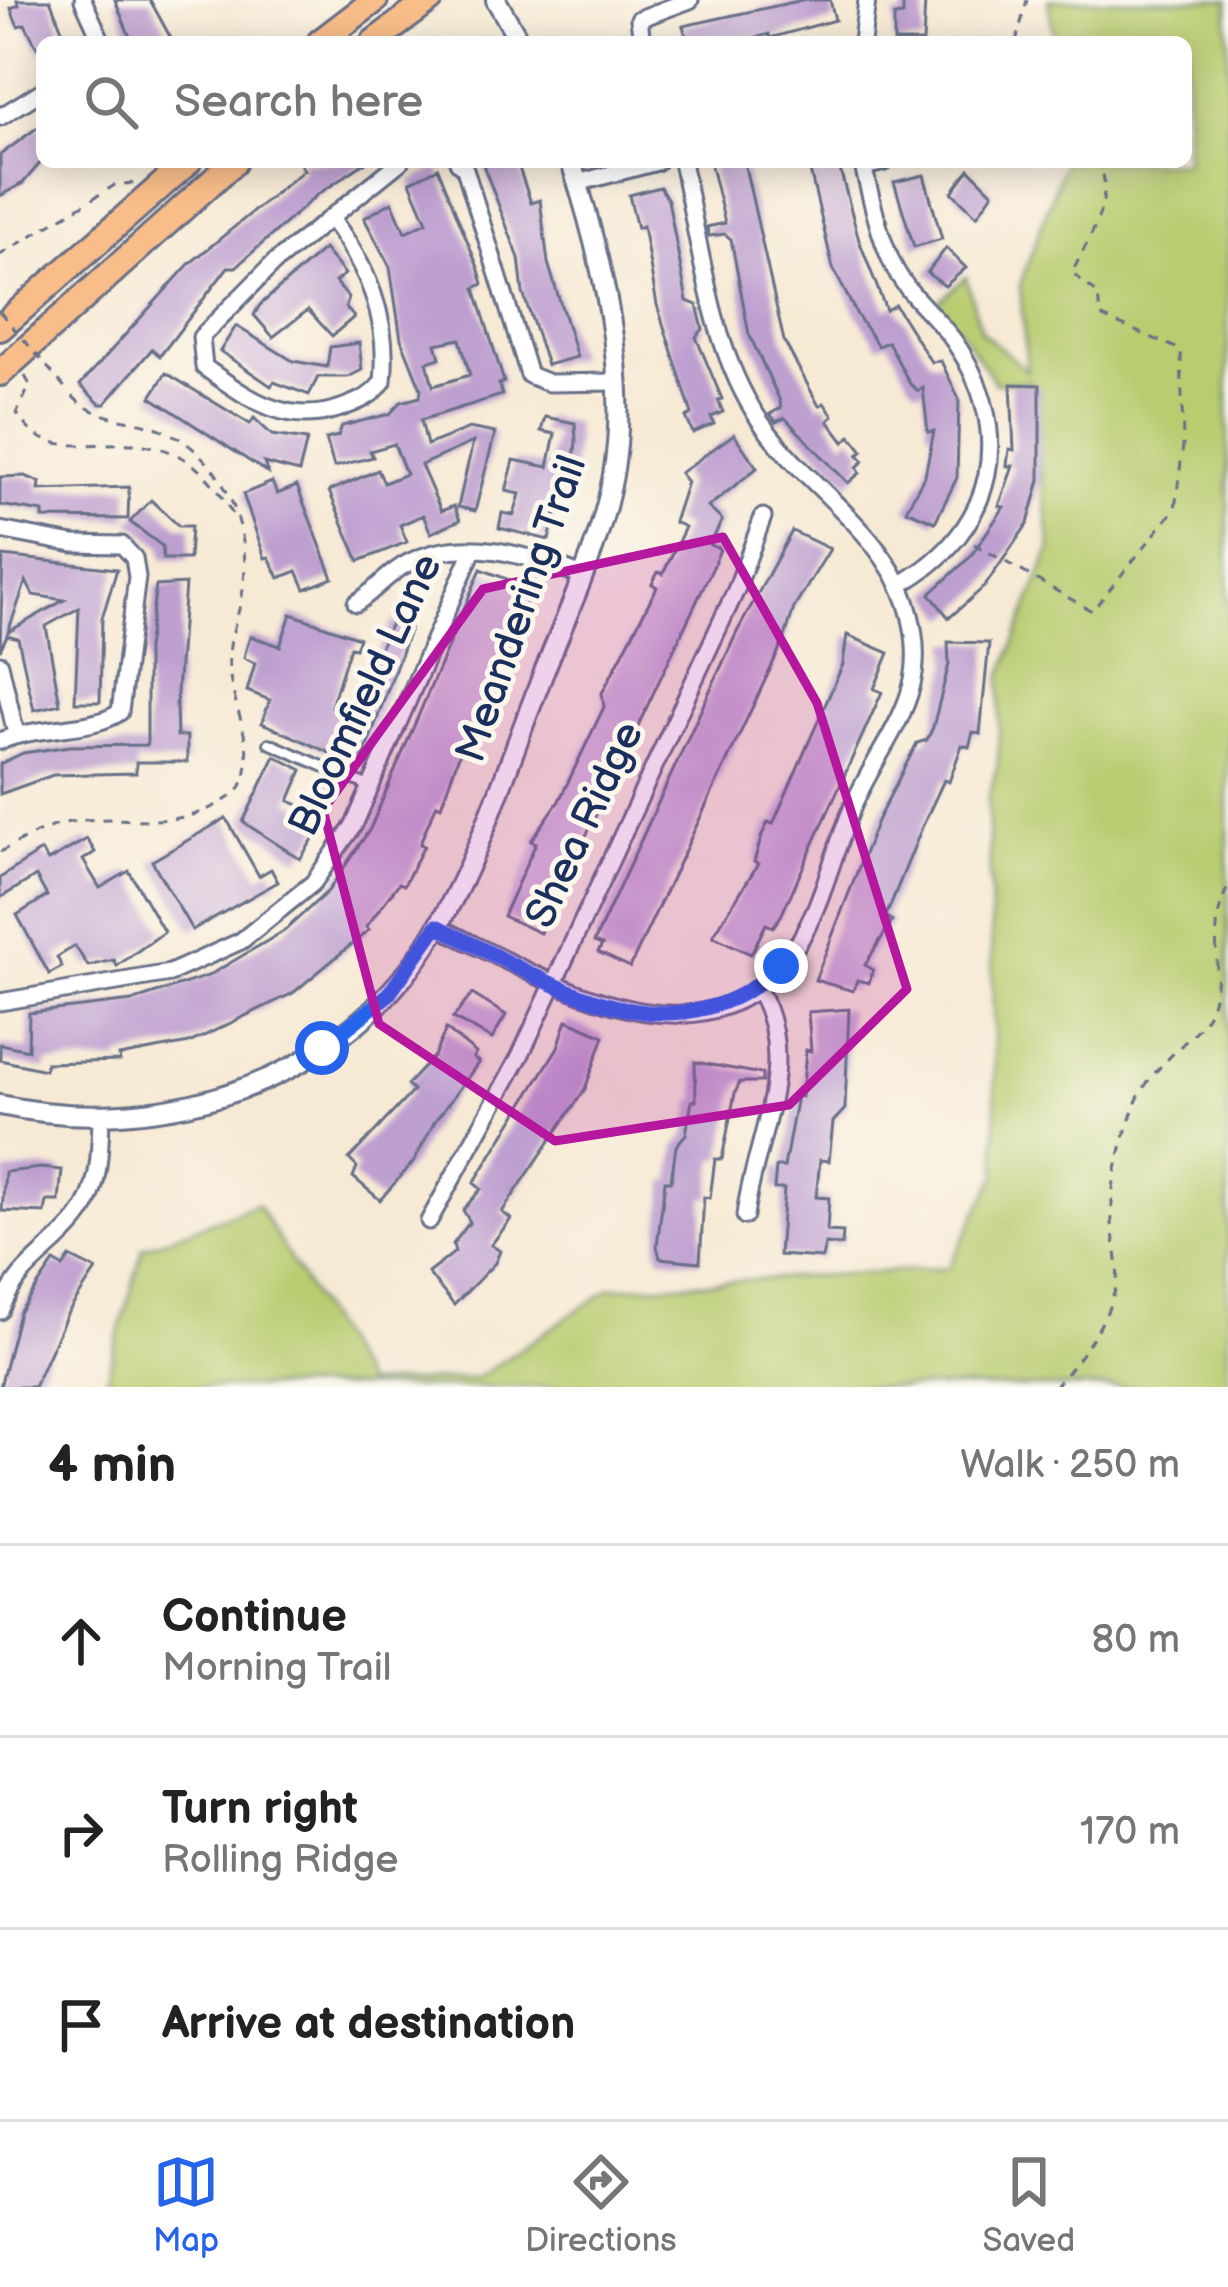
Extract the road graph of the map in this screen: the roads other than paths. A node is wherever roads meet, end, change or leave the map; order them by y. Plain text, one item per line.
1 (83, 0) edge
2 (374, 0) edge
3 (430, 0) edge
4 (496, 0) edge
5 (690, 0) edge
6 (867, 0) edge
7 (99, 36) edge
8 (328, 36) edge
9 (382, 36) edge
10 (517, 36) edge
11 (640, 36) edge
12 (863, 36) edge
13 (36, 95) edge
14 (0, 118) edge
15 (182, 168) edge
16 (227, 168) edge
17 (393, 168) edge
18 (461, 168) edge
19 (573, 168) edge
20 (633, 168) edge
21 (683, 168) edge
22 (864, 168) edge
23 (577, 182) junction
24 (331, 218) junction
25 (0, 328) edge
26 (9, 366) edge
27 (615, 382) junction
28 (763, 518) dead end
29 (0, 530) edge
30 (472, 550) junction
31 (580, 575) junction
32 (899, 585) junction
33 (356, 603) dead end
34 (0, 664) edge
35 (8, 737) edge
36 (269, 743) dead end
37 (371, 787) junction
38 (437, 926) junction
39 (552, 982) junction
40 (757, 988) junction
41 (0, 1002) edge
42 (0, 1105) edge
43 (101, 1118) junction
44 (746, 1216) dead end
45 (429, 1221) dead end
46 (0, 1312) edge

1 - 7 street
2 - 8 main road
3 - 9 main road
4 - 10 street
5 - 11 street
6 - 12 street
13 - 14 street
15 - 25 main road
16 - 26 main road
17 - 24 street
18 - 27 street
19 - 23 street, Meandering Trail
20 - 23 street
21 - 32 street
22 - 32 street
23 - 27 street, Meandering Trail
24 - 24 street
27 - 31 street, Meandering Trail
28 - 39 street, Shea Ridge
29 - 35 street
30 - 31 street
30 - 33 street
30 - 37 street, Bloomfield Lane
31 - 38 street, Meandering Trail
32 - 40 street
34 - 35 street
36 - 37 lane
37 - 41 street, Bloomfield Lane
38 - 39 street
38 - 43 street, Meandering Trail
39 - 40 street
39 - 45 street, Shea Ridge
40 - 44 street
42 - 43 street, Meandering Trail
43 - 46 street

